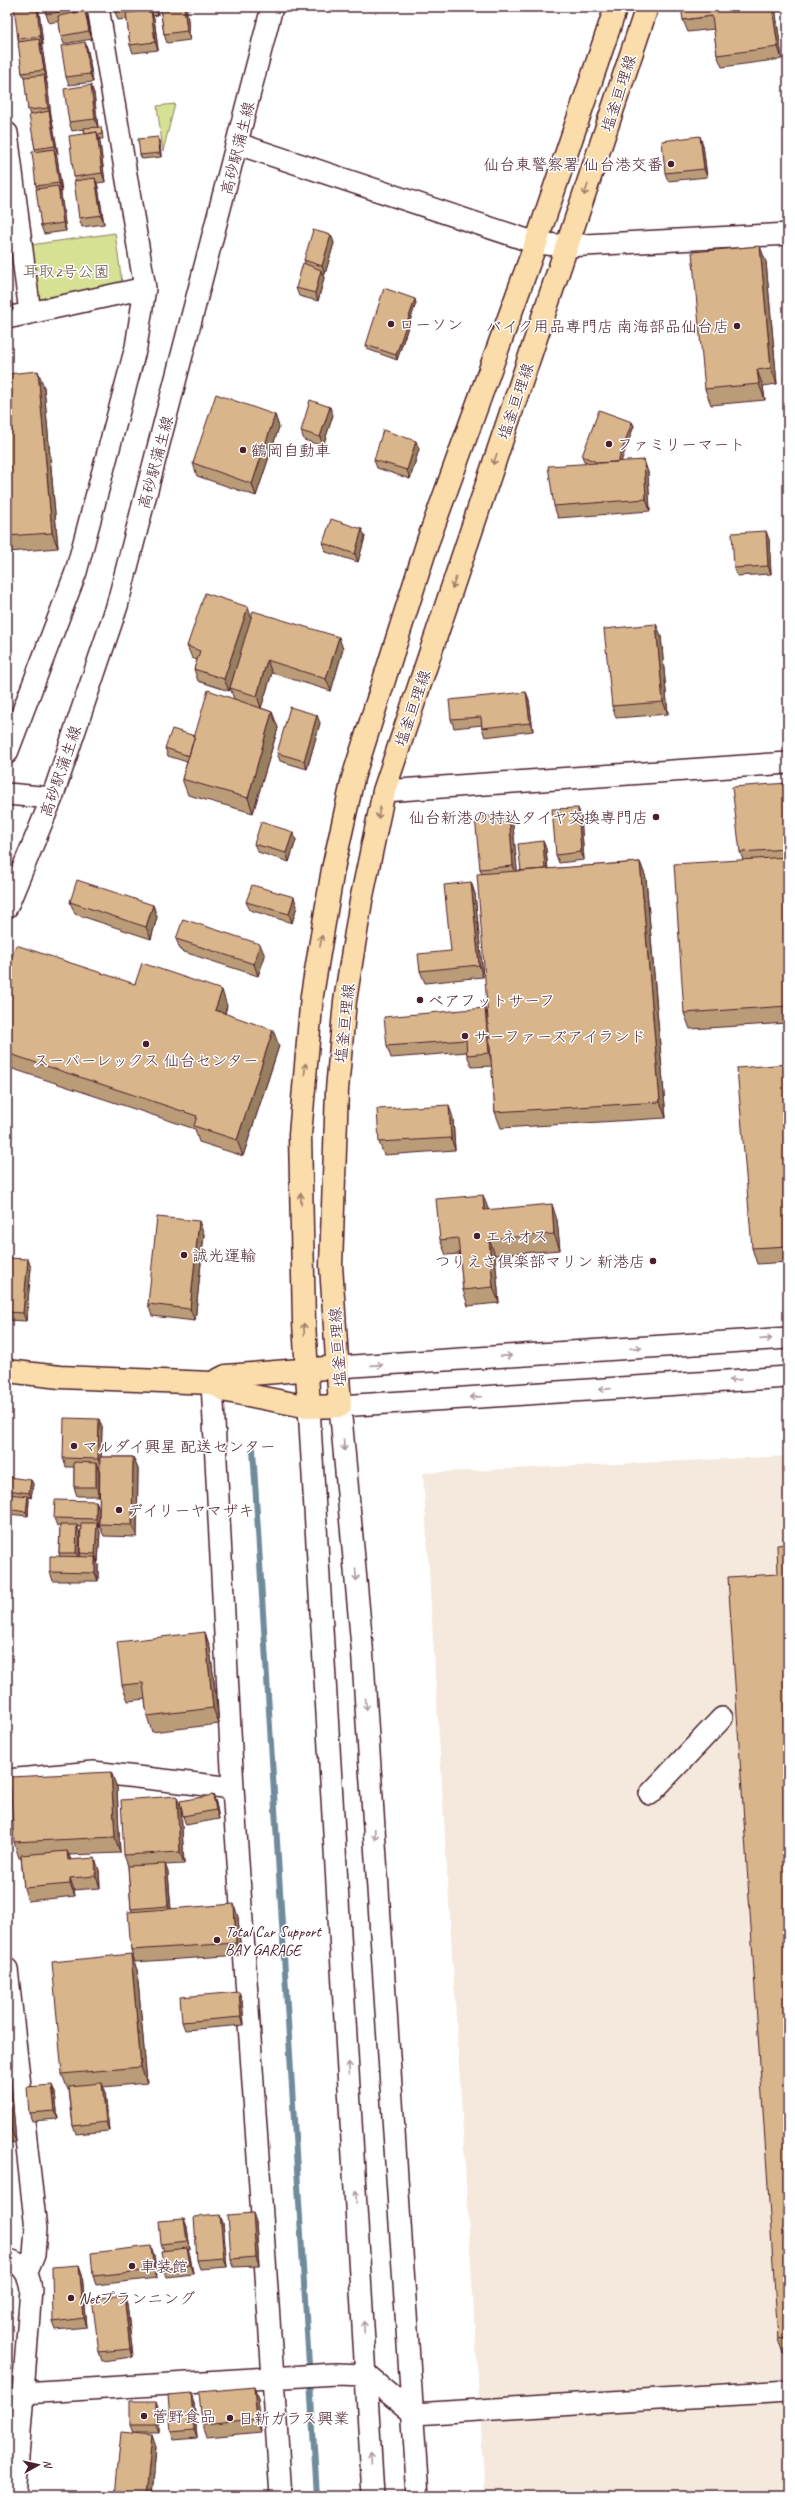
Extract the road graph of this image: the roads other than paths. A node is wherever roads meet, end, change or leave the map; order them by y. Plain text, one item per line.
1 (98, 7) edge
2 (272, 7) edge
3 (616, 7) edge
4 (646, 7) edge
5 (7, 133) edge
6 (238, 144) junction
7 (788, 234) edge
8 (536, 243) junction
9 (567, 246) junction
10 (145, 288) junction
11 (30, 313) junction
12 (7, 318) edge
13 (7, 754) edge
14 (788, 763) edge
15 (384, 790) junction
16 (7, 794) edge
17 (52, 798) junction
18 (7, 907) edge
19 (788, 1338) edge
20 (338, 1367) junction
21 (306, 1368) junction
22 (7, 1371) edge
23 (788, 1377) edge
24 (222, 1383) junction
25 (340, 1406) junction
26 (309, 1407) junction
27 (722, 1718) dead end
28 (7, 1780) edge
29 (233, 1788) junction
30 (650, 1794) dead end
31 (7, 1969) edge
32 (7, 2260) edge
33 (27, 2272) junction
34 (367, 2375) junction
35 (282, 2378) junction
36 (788, 2391) edge
37 (23, 2393) junction
38 (414, 2414) junction
39 (15, 2496) edge
40 (282, 2496) edge
41 (373, 2496) edge
42 (418, 2496) edge

1 - 10 street
2 - 6 street, 高砂駅蒲生線
3 - 8 main road, 塩釜亘理線
4 -> 9 main road, 塩釜亘理線
5 - 11 street
6 - 8 street
6 - 17 street, 高砂駅蒲生線
7 - 9 street
8 - 9 street
21 -> 8 main road, 塩釜亘理線
9 -> 15 main road, 塩釜亘理線
10 - 11 street
10 - 13 street
11 - 12 street
14 - 15 street
15 -> 20 main road, 塩釜亘理線
16 - 17 street
17 - 18 street, 高砂駅蒲生線
20 -> 19 street
20 - 21 main road
20 - 25 main road, 塩釜亘理線
21 - 24 main road
21 - 26 main road, 塩釜亘理線
22 - 24 main road, 塩釜亘理線
23 -> 25 street
24 - 26 main road, 塩釜亘理線
24 - 29 street
25 - 26 main road, 塩釜亘理線
25 -> 38 street
34 -> 26 street
27 - 30 street
28 - 29 street
29 - 35 street
31 - 33 street
32 - 33 street
33 - 37 street
34 - 35 street
34 - 38 street
41 -> 34 street
35 - 37 street
35 - 40 street
36 - 38 street
37 - 39 street
38 - 42 street

